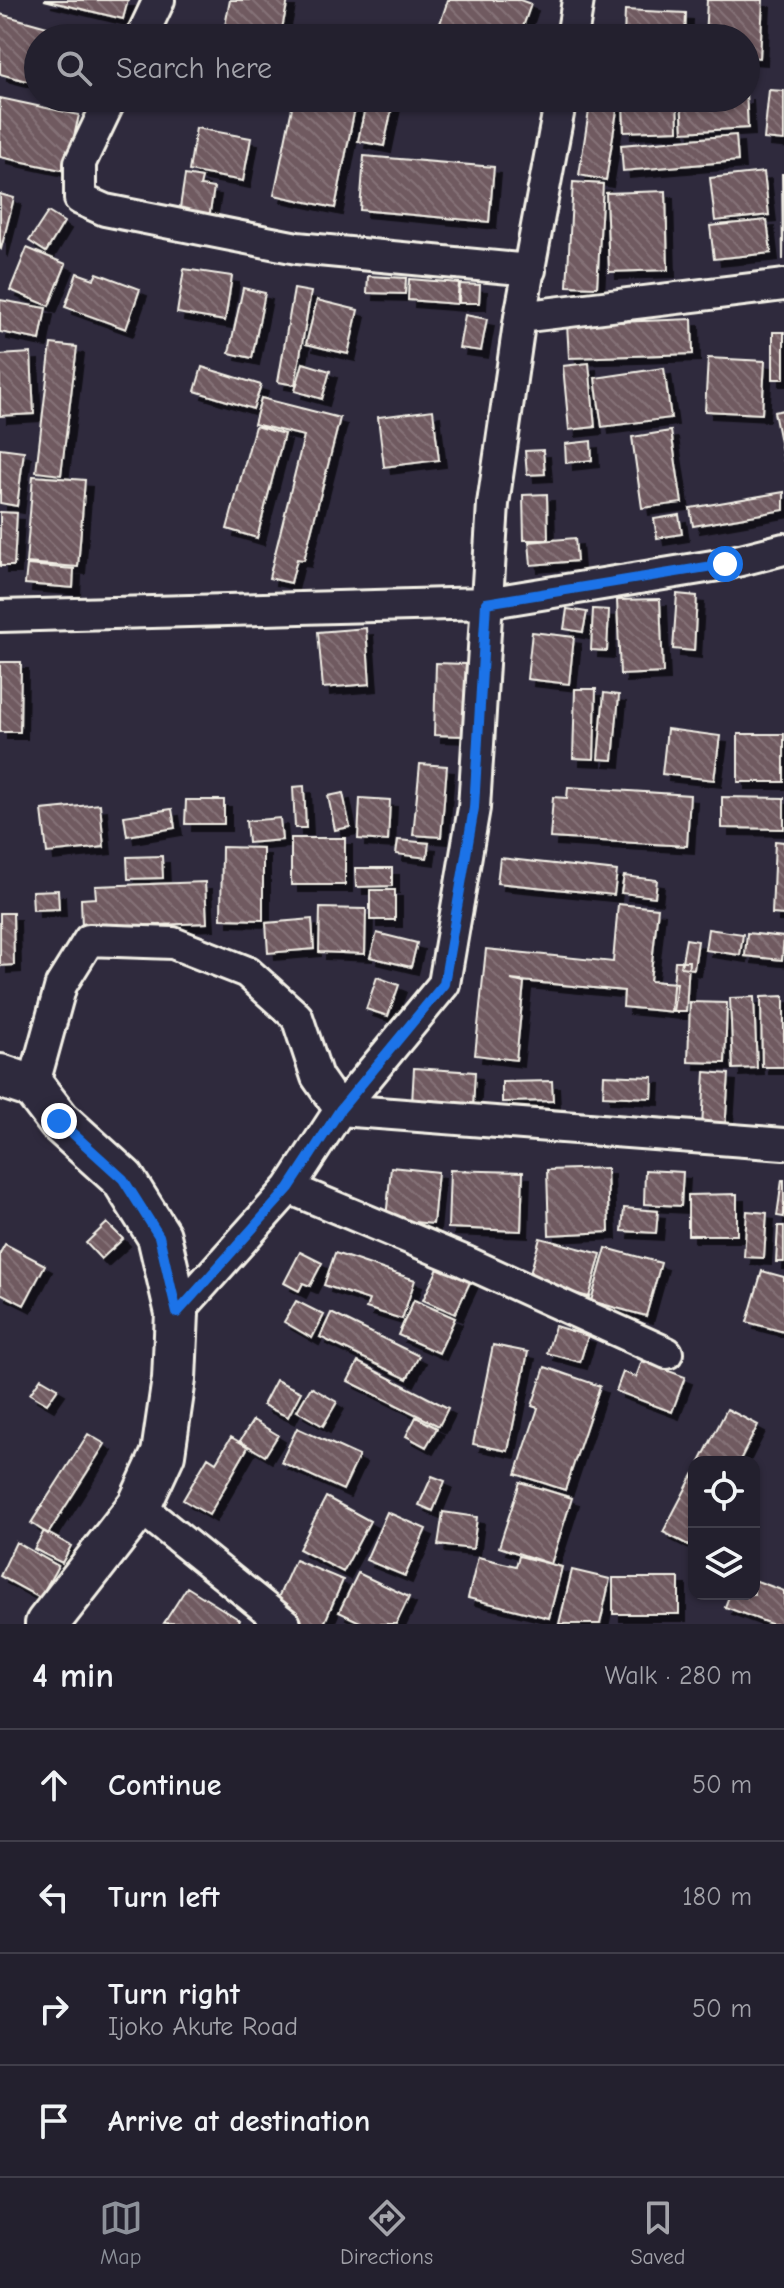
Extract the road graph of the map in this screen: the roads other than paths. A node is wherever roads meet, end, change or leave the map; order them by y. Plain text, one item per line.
1 (159, 0) edge
2 (578, 0) edge
3 (148, 24) edge
4 (574, 24) edge
5 (104, 112) edge
6 (558, 112) edge
7 (530, 270) junction
8 (784, 285) edge
9 (520, 317) junction
10 (784, 549) edge
11 (486, 603) junction
12 (0, 616) edge
13 (16, 1081) edge
14 (340, 1110) junction
15 (784, 1144) edge
16 (289, 1188) junction
17 (177, 1313) junction
18 (667, 1353) dead end
19 (139, 1506) junction
20 (47, 1624) edge
21 (285, 1624) edge

1 - 3 street
2 - 4 street
5 - 7 street
6 - 7 street
7 - 9 street
8 - 9 street
9 - 11 street
10 - 11 street
11 - 12 street
11 - 14 street
13 - 14 street
13 - 17 main road
14 - 15 street
14 - 16 street
16 - 17 street
16 - 18 street
17 - 19 main road
19 - 20 main road
19 - 21 street

